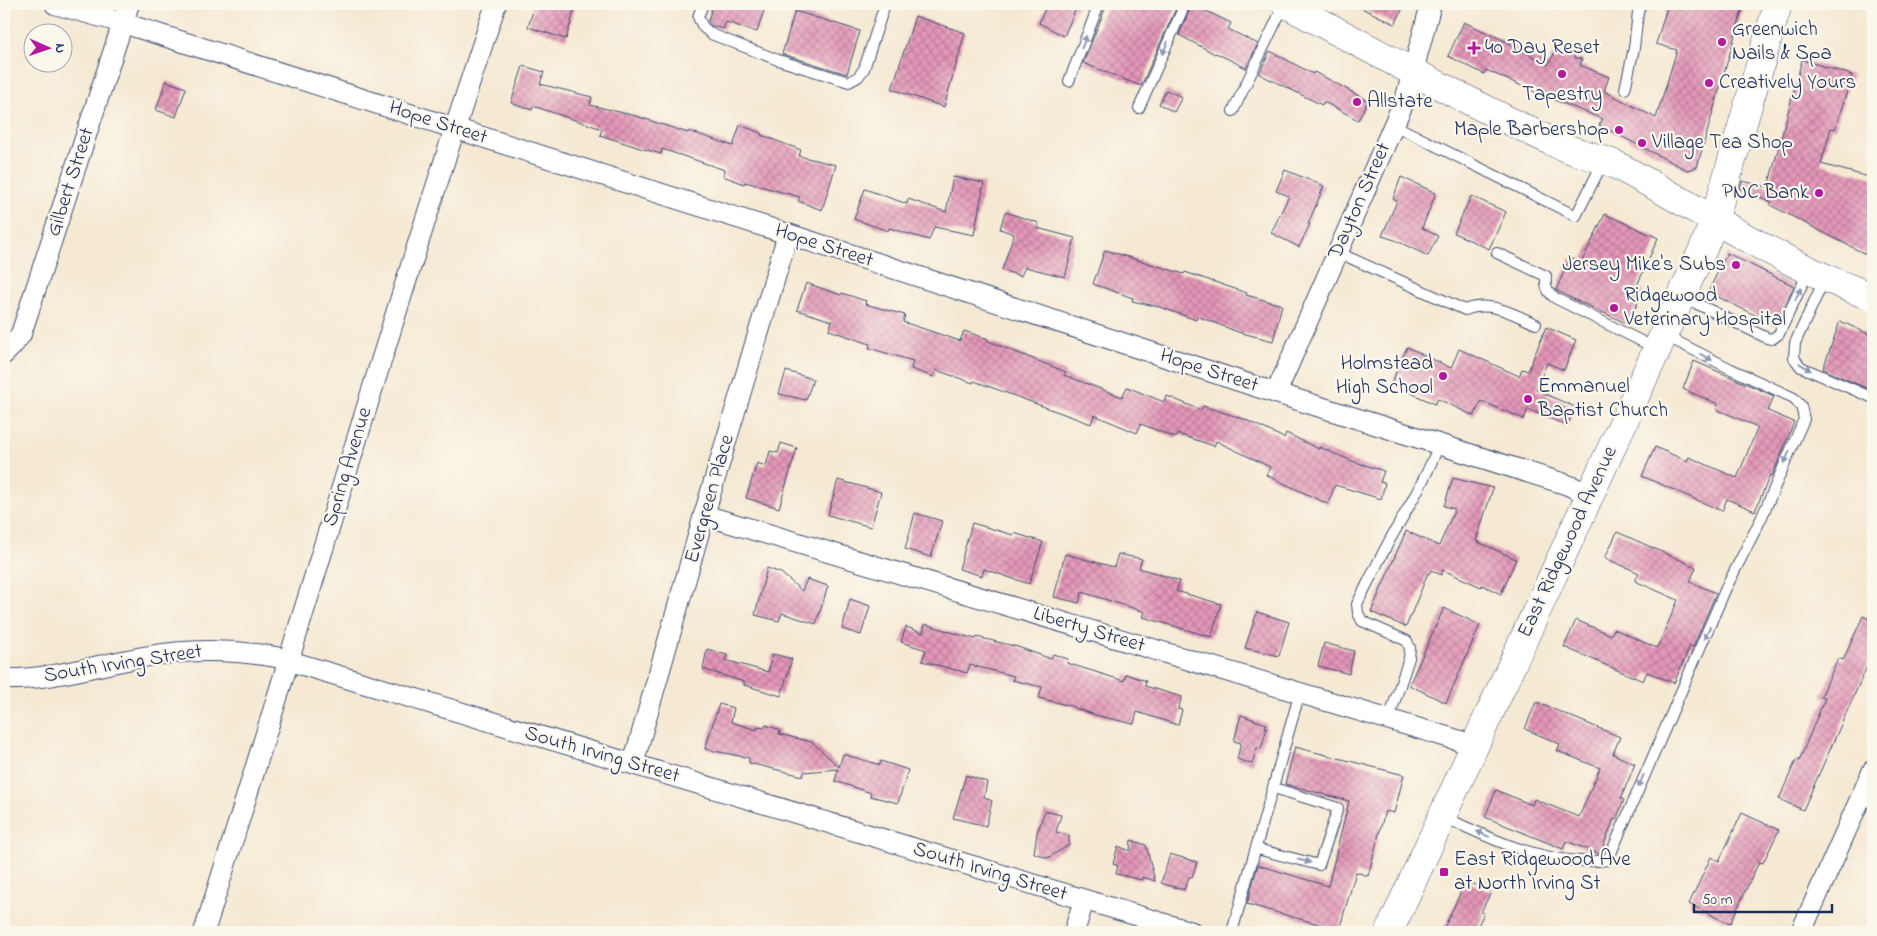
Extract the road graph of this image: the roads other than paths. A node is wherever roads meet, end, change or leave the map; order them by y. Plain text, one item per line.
1 (56, 4) edge
2 (129, 4) edge
3 (496, 4) edge
4 (703, 4) edge
5 (885, 4) edge
6 (1099, 4) edge
7 (1185, 4) edge
8 (1285, 4) edge
9 (1431, 4) edge
10 (1641, 4) edge
11 (1778, 4) edge
12 (123, 23) junction
13 (1413, 72) junction
14 (1069, 81) dead end
15 (1625, 90) dead end
16 (1139, 108) dead end
17 (1233, 111) dead end
18 (1394, 125) junction
19 (455, 128) junction
20 (1603, 161) junction
21 (1714, 221) junction
22 (788, 234) junction
23 (1337, 252) junction
24 (1496, 253) dead end
25 (1817, 274) junction
26 (1681, 296) junction
27 (1873, 297) edge
28 (1536, 324) dead end
29 (1660, 341) junction
30 (4, 354) edge
31 (1276, 393) junction
32 (1873, 398) edge
33 (1439, 444) junction
34 (1590, 494) junction
35 (704, 515) junction
36 (290, 661) junction
37 (4, 679) edge
38 (1300, 692) junction
39 (1389, 719) junction
40 (1474, 745) junction
41 (633, 764) junction
42 (1873, 770) edge
43 (1274, 788) junction
44 (1442, 816) junction
45 (1257, 849) junction
46 (1084, 900) junction
47 (204, 932) edge
48 (1074, 932) edge
49 (1192, 932) edge
50 (1232, 932) edge
51 (1389, 932) edge
52 (1802, 932) edge

1 - 12 street, Hope Street
2 - 12 street, Gilbert Street
3 - 19 street, Spring Avenue
4 - 5 lane
14 -> 6 lane
7 -> 16 lane
8 - 13 main road
8 - 17 lane
9 - 13 street, Dayton Street
10 - 15 lane
11 - 21 main road, East Ridgewood Avenue
12 - 19 street, Hope Street
12 - 30 street, Gilbert Street
13 - 18 street, Dayton Street
13 - 20 main road
18 - 20 lane
18 - 23 street, Dayton Street
19 - 22 street, Hope Street
19 - 36 street, Spring Avenue
20 - 21 main road
21 - 25 main road
21 - 26 main road, East Ridgewood Avenue
22 - 31 street, Hope Street
22 - 35 street, Evergreen Place
23 - 28 lane
23 - 31 street, Dayton Street
24 - 29 lane
26 -> 25 lane
25 - 27 main road
25 -> 32 lane
26 - 29 main road, East Ridgewood Avenue
29 - 34 main road, East Ridgewood Avenue
29 -> 44 lane
31 - 33 street, Hope Street
33 - 34 street, Hope Street
33 - 39 lane
34 - 40 main road, East Ridgewood Avenue
35 - 38 street, Liberty Street
35 - 41 street, Evergreen Place
36 - 37 street, South Irving Street
36 - 41 street, South Irving Street
36 - 47 street, Spring Avenue
38 - 39 street, Liberty Street
38 - 43 lane
39 - 40 street, Liberty Street
40 - 44 main road, East Ridgewood Avenue
41 - 46 street, South Irving Street
42 - 52 street
43 - 45 lane
45 -> 43 lane
44 - 51 main road, East Ridgewood Avenue
45 - 50 lane
46 - 48 street
46 - 49 street, South Irving Street

